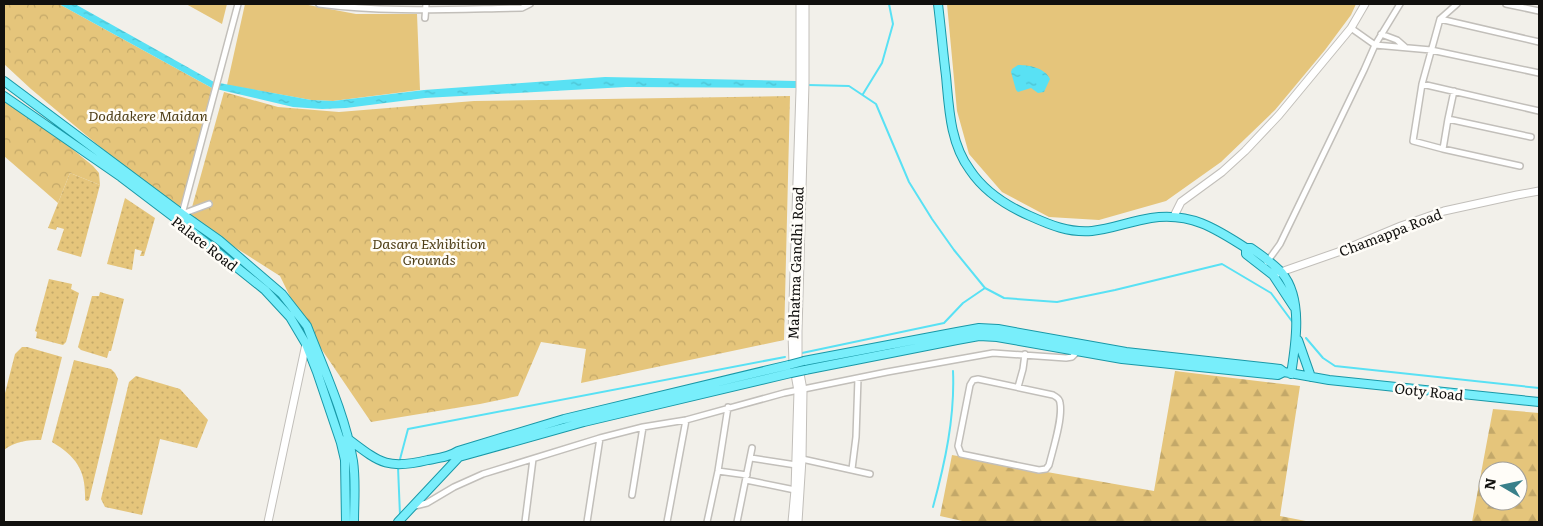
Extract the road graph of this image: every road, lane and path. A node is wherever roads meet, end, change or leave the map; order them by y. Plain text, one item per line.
1 (238, 4) edge
2 (319, 4) edge
3 (530, 4) edge
4 (800, 4) edge
5 (805, 4) edge
6 (938, 4) edge
7 (1365, 4) edge
8 (1400, 4) edge
9 (1457, 4) edge
10 (1506, 4) edge
11 (426, 6) edge
12 (522, 6) edge
13 (1539, 11) edge
14 (425, 18) dead end
15 (1440, 20) junction
16 (1351, 28) junction
17 (1381, 34) junction
18 (1539, 42) edge
19 (1375, 45) junction
20 (1405, 48) junction
21 (1431, 50) junction
22 (1539, 73) edge
23 (4, 80) edge
24 (1422, 84) junction
25 (802, 86) junction
26 (1454, 91) junction
27 (4, 96) edge
28 (1539, 111) edge
29 (1448, 119) junction
30 (1532, 137) dead end
31 (1443, 149) junction
32 (1520, 166) dead end
33 (1539, 191) edge
34 (209, 204) dead end
35 (182, 214) junction
36 (1174, 216) junction
37 (1266, 263) junction
38 (1281, 272) junction
39 (1272, 275) junction
40 (1294, 307) junction
41 (1297, 338) junction
42 (306, 344) junction
43 (1077, 352) junction
44 (1025, 354) junction
45 (790, 369) junction
46 (1288, 373) junction
47 (858, 378) junction
48 (1315, 378) junction
49 (1018, 387) junction
50 (800, 390) junction
51 (1539, 402) edge
52 (728, 407) junction
53 (686, 420) junction
54 (643, 427) junction
55 (600, 438) junction
56 (344, 441) junction
57 (752, 448) dead end
58 (456, 454) junction
59 (533, 458) junction
60 (751, 458) junction
61 (802, 459) junction
62 (796, 465) junction
63 (852, 469) junction
64 (718, 471) junction
65 (870, 474) dead end
66 (746, 478) junction
67 (795, 490) junction
68 (632, 495) dead end
69 (414, 506) junction
70 (400, 520) edge
71 (268, 522) edge
72 (346, 522) edge
73 (354, 522) edge
74 (525, 522) edge
75 (588, 522) edge
76 (667, 522) edge
77 (707, 522) edge
78 (737, 522) edge
79 (792, 522) edge
80 (798, 522) edge

1 - 35 street
2 - 11 street
3 - 12 street
4 - 25 street, Mahatma Gandhi Road
5 - 25 street, Mahatma Gandhi Road
6 - 36 main road
7 - 16 street
8 - 17 street
9 - 15 street
10 - 13 street
11 - 12 street
11 - 14 street
15 - 18 street
15 - 21 street
16 - 19 street
16 - 36 street
17 - 19 street
17 - 20 street
19 - 20 street
19 - 37 street
20 - 21 street
21 - 22 street
21 - 24 street
23 - 35 main road
24 - 26 street
24 - 31 street
25 - 50 street, Mahatma Gandhi Road
26 - 28 street
26 - 29 street
27 - 42 main road, Palace Road
29 - 30 street
29 - 31 street
31 - 32 street
33 - 38 street, Chamappa Road
34 - 35 street
35 - 56 main road
36 - 37 main road
37 - 38 main road
37 - 39 main road
38 - 39 street, Chamappa Road
38 - 40 main road
39 - 40 main road
40 - 41 main road
41 - 46 main road
41 - 48 main road
42 - 56 main road, Palace Road
42 - 71 street
43 - 44 street
43 - 45 main road, bridge
43 - 46 main road
44 - 47 street
44 - 49 street
45 - 46 main road, bridge
45 - 58 main road
46 - 48 main road, Ooty Road
47 - 50 street
47 - 63 street
48 - 51 main road, Ooty Road
49 - 49 street
50 - 52 street
50 - 61 street, Mahatma Gandhi Road
50 - 62 street, Mahatma Gandhi Road
52 - 53 street
52 - 64 street
53 - 54 street
53 - 76 street
54 - 55 street
54 - 68 street
55 - 59 street
55 - 75 street
56 - 58 main road
56 - 72 main road
56 - 73 main road
57 - 60 street
58 - 69 main road
59 - 69 street
59 - 74 street
60 - 62 street
60 - 66 street
61 - 63 street
61 - 80 street, Mahatma Gandhi Road
62 - 67 street, Mahatma Gandhi Road
63 - 65 street
64 - 66 street
64 - 77 street
66 - 67 street
66 - 78 street
67 - 79 street, Mahatma Gandhi Road
69 - 70 main road

